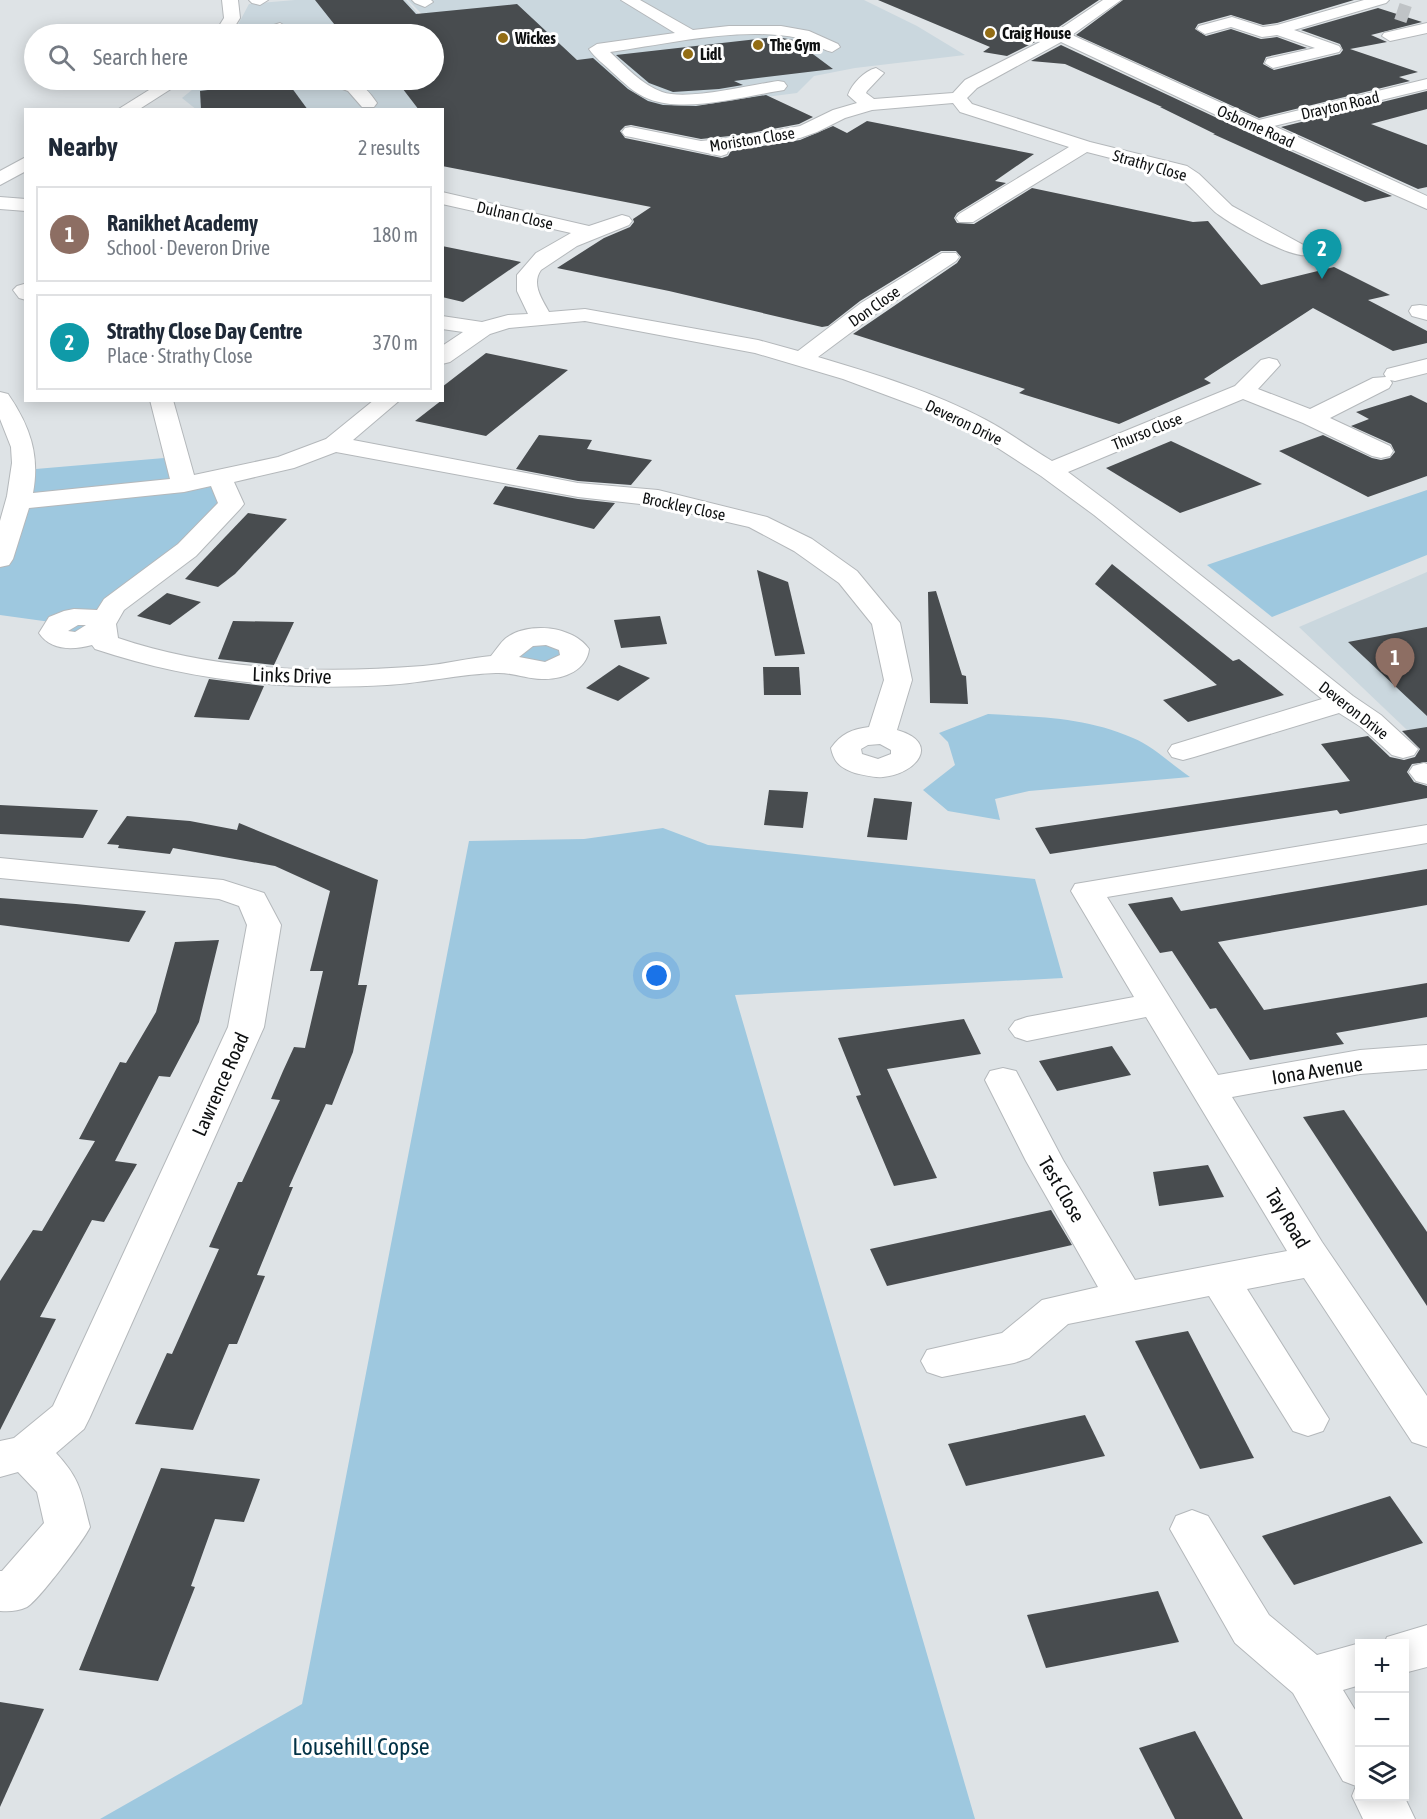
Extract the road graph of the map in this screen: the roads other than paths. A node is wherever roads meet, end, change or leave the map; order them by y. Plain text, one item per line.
1 (230, 0) edge
2 (629, 0) edge
3 (1113, 0) edge
4 (1375, 2) edge
5 (1427, 21) tunnel mouth
6 (228, 24) edge
7 (1205, 28) dead end
8 (1427, 28) tunnel mouth
9 (1270, 31) junction
10 (692, 36) junction
11 (1390, 36) tunnel mouth
12 (1055, 40) junction
13 (832, 47) dead end
14 (1273, 63) dead end
15 (876, 73) dead end
16 (1427, 84) edge
17 (778, 86) dead end
18 (159, 90) edge
19 (358, 90) edge
20 (958, 98) junction
21 (368, 103) dead end
22 (869, 104) junction
23 (128, 108) edge
24 (1254, 126) junction
25 (631, 132) dead end
26 (701, 146) junction
27 (1084, 146) junction
28 (751, 156) dead end
29 (24, 164) edge
30 (11, 176) edge
31 (1427, 189) edge
32 (1408, 194) junction
33 (444, 198) edge
34 (0, 203) edge
35 (1427, 203) edge
36 (24, 205) edge
37 (966, 218) dead end
38 (622, 221) dead end
39 (587, 231) junction
40 (1300, 251) dead end
41 (949, 257) dead end
42 (541, 318) junction
43 (444, 322) edge
44 (482, 329) junction
45 (697, 334) junction
46 (758, 347) junction
47 (676, 352) dead end
48 (444, 356) edge
49 (802, 359) junction
50 (736, 364) dead end
51 (1269, 365) dead end
52 (1427, 366) edge
53 (1244, 391) junction
54 (0, 399) edge
55 (162, 402) edge
56 (386, 402) edge
57 (1311, 418) junction
58 (341, 439) junction
59 (1381, 451) dead end
60 (1050, 471) junction
61 (220, 478) junction
62 (184, 485) junction
63 (18, 502) junction
64 (0, 559) edge
65 (500, 663) dead end
66 (1343, 702) junction
67 (882, 735) dead end
68 (1403, 749) dead end
69 (1183, 752) dead end
70 (1427, 834) edge
71 (0, 868) edge
72 (1154, 1004) junction
73 (1027, 1029) dead end
74 (1427, 1057) edge
75 (1003, 1080) dead end
76 (1209, 1089) junction
77 (1314, 1261) junction
78 (1220, 1280) junction
79 (1124, 1297) junction
80 (942, 1361) dead end
81 (1308, 1419) dead end
82 (1427, 1430) edge
83 (14, 1456) edge
84 (1192, 1529) dead end
85 (0, 1591) edge
86 (1427, 1646) edge
87 (1409, 1651) edge
88 (1355, 1665) edge
89 (1310, 1678) junction
90 (1355, 1758) edge
91 (1379, 1801) edge
92 (1390, 1819) edge

1 - 6 street
2 - 10 street
3 - 12 street
4 - 5 street
4 - 9 street
7 - 9 street
8 - 11 street
9 - 14 street
10 - 13 street
10 - 17 street
12 - 20 street
12 - 24 street, Osborne Road
15 - 22 street
16 - 24 street, Drayton Road
18 - 23 street
19 - 21 street
20 - 22 street, Moriston Close
20 - 27 street, Strathy Close
22 - 26 street, Moriston Close
24 - 32 street, Osborne Road
25 - 26 street, Moriston Close
26 - 28 street, Moriston Close
27 - 37 street
27 - 40 street, Strathy Close
29 - 30 street
31 - 32 street
32 - 35 street, Osborne Road
33 - 39 street, Dulnan Close
34 - 36 street
38 - 39 street, Dulnan Close
39 - 42 street, Dulnan Close
41 - 49 street, Don Close
42 - 44 street, Deveron Drive
42 - 45 street, Deveron Drive
43 - 44 street
44 - 48 street, Deveron Drive
45 - 46 street, Deveron Drive
45 - 47 street
46 - 49 street, Deveron Drive
46 - 50 street
49 - 60 street, Deveron Drive
51 - 53 street, Thurso Close
52 - 57 street
53 - 57 street
53 - 60 street, Thurso Close
54 - 63 street
55 - 62 street
56 - 58 street
57 - 59 street
58 - 61 street
58 - 67 street, Brockley Close
60 - 66 street, Deveron Drive
61 - 62 street
61 - 65 street, Links Drive
62 - 63 street
63 - 64 street
66 - 68 street, Deveron Drive
66 - 69 street
70 - 72 street, Tay Road
71 - 83 street, Lawrence Road
72 - 73 street
72 - 76 street, Tay Road
74 - 76 street, Iona Avenue
75 - 79 street, Test Close
76 - 77 street, Tay Road
77 - 78 street
77 - 82 street, Tay Road
78 - 79 street
78 - 81 street
79 - 80 street
83 - 85 street
84 - 89 street
86 - 87 street
88 - 89 street
89 - 90 street
91 - 92 street

